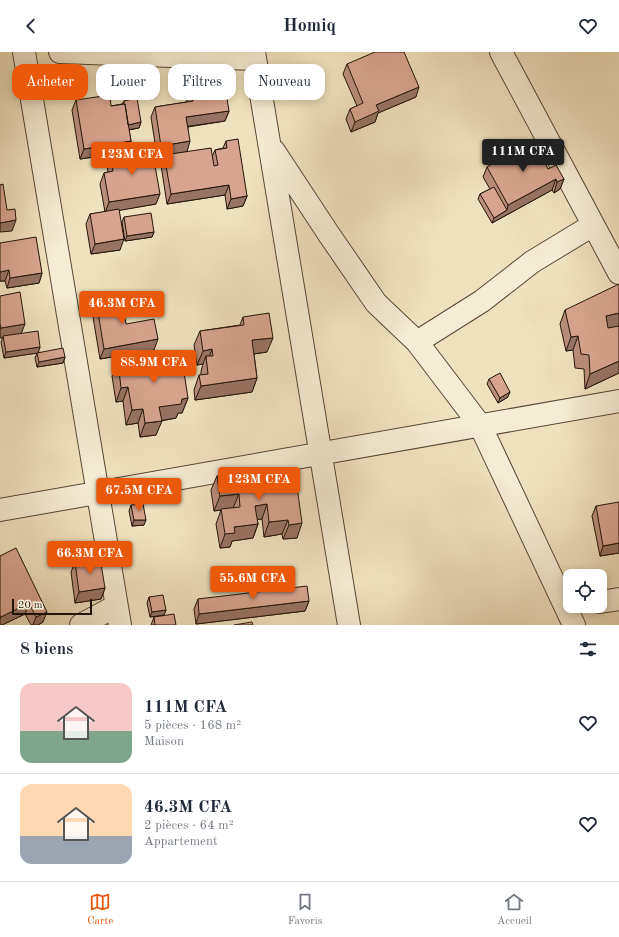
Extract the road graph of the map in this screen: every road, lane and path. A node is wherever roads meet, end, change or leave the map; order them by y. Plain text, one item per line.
1 (24, 52) edge
2 (60, 52) edge
3 (501, 52) edge
4 (254, 56) edge
5 (269, 143) junction
6 (593, 225) junction
7 (619, 272) edge
8 (417, 342) junction
9 (619, 401) edge
10 (480, 425) junction
11 (321, 453) junction
12 (98, 493) junction
13 (0, 510) edge
14 (563, 596) edge
15 (619, 599) edge
16 (607, 601) edge
17 (118, 616) edge
18 (81, 625) edge
19 (349, 625) edge

1 - 12 street
2 - 4 street
3 - 6 street
4 - 5 street
5 - 8 street
5 - 11 street
6 - 7 street
6 - 8 street
8 - 10 street
9 - 10 street
10 - 11 street
10 - 14 street
11 - 12 street
11 - 19 street
12 - 13 street
12 - 17 street
15 - 16 street
17 - 18 street

